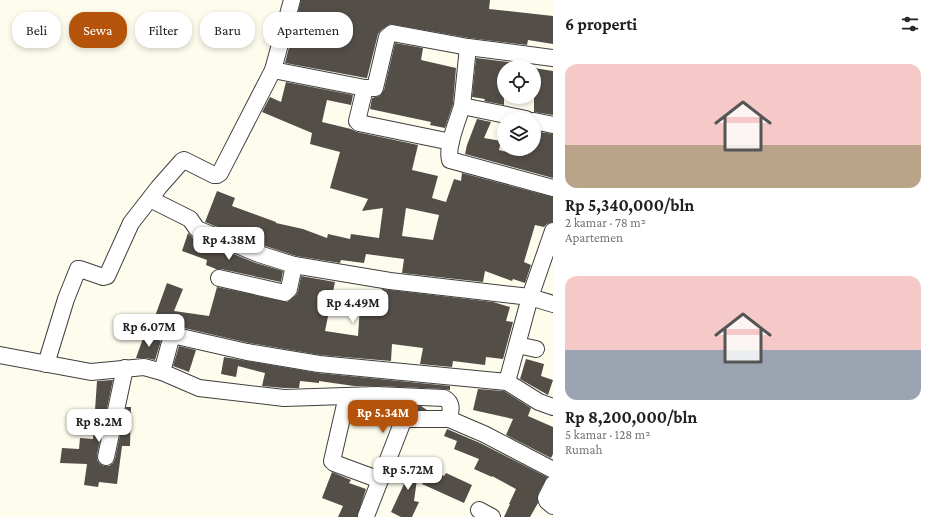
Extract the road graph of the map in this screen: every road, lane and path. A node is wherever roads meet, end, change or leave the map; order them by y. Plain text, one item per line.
1 (292, 0) edge
2 (468, 47) junction
3 (553, 58) edge
4 (273, 70) junction
5 (365, 88) junction
6 (462, 106) junction
7 (497, 113) edge
8 (541, 122) edge
9 (553, 125) edge
10 (451, 142) junction
11 (553, 188) edge
12 (150, 199) junction
13 (553, 231) edge
14 (294, 264) junction
15 (219, 278) dead end
16 (530, 297) junction
17 (553, 304) edge
18 (155, 328) dead end
19 (172, 335) junction
20 (517, 345) junction
21 (536, 350) dead end
22 (0, 355) edge
23 (46, 364) junction
24 (125, 368) junction
25 (162, 372) junction
26 (507, 382) junction
27 (347, 396) junction
28 (553, 407) edge
29 (449, 420) junction
30 (106, 457) dead end
31 (553, 470) edge
32 (380, 480) junction
33 (553, 484) edge
34 (553, 506) edge
35 (366, 516) dead end

1 - 4 street
2 - 3 street
2 - 5 street
2 - 6 street
4 - 5 street
4 - 12 street
5 - 10 street
6 - 7 street
6 - 10 street
8 - 9 street
10 - 11 street
12 - 14 street
12 - 23 street
13 - 16 street
14 - 15 street
14 - 16 street
16 - 17 street
16 - 20 street
18 - 19 street
19 - 25 street
19 - 26 street
20 - 21 street
20 - 26 street
22 - 23 street
23 - 24 street
24 - 25 street
24 - 30 street
25 - 27 street
26 - 28 street
27 - 29 street
27 - 32 street
29 - 31 street
29 - 32 street
32 - 35 street
33 - 34 street

